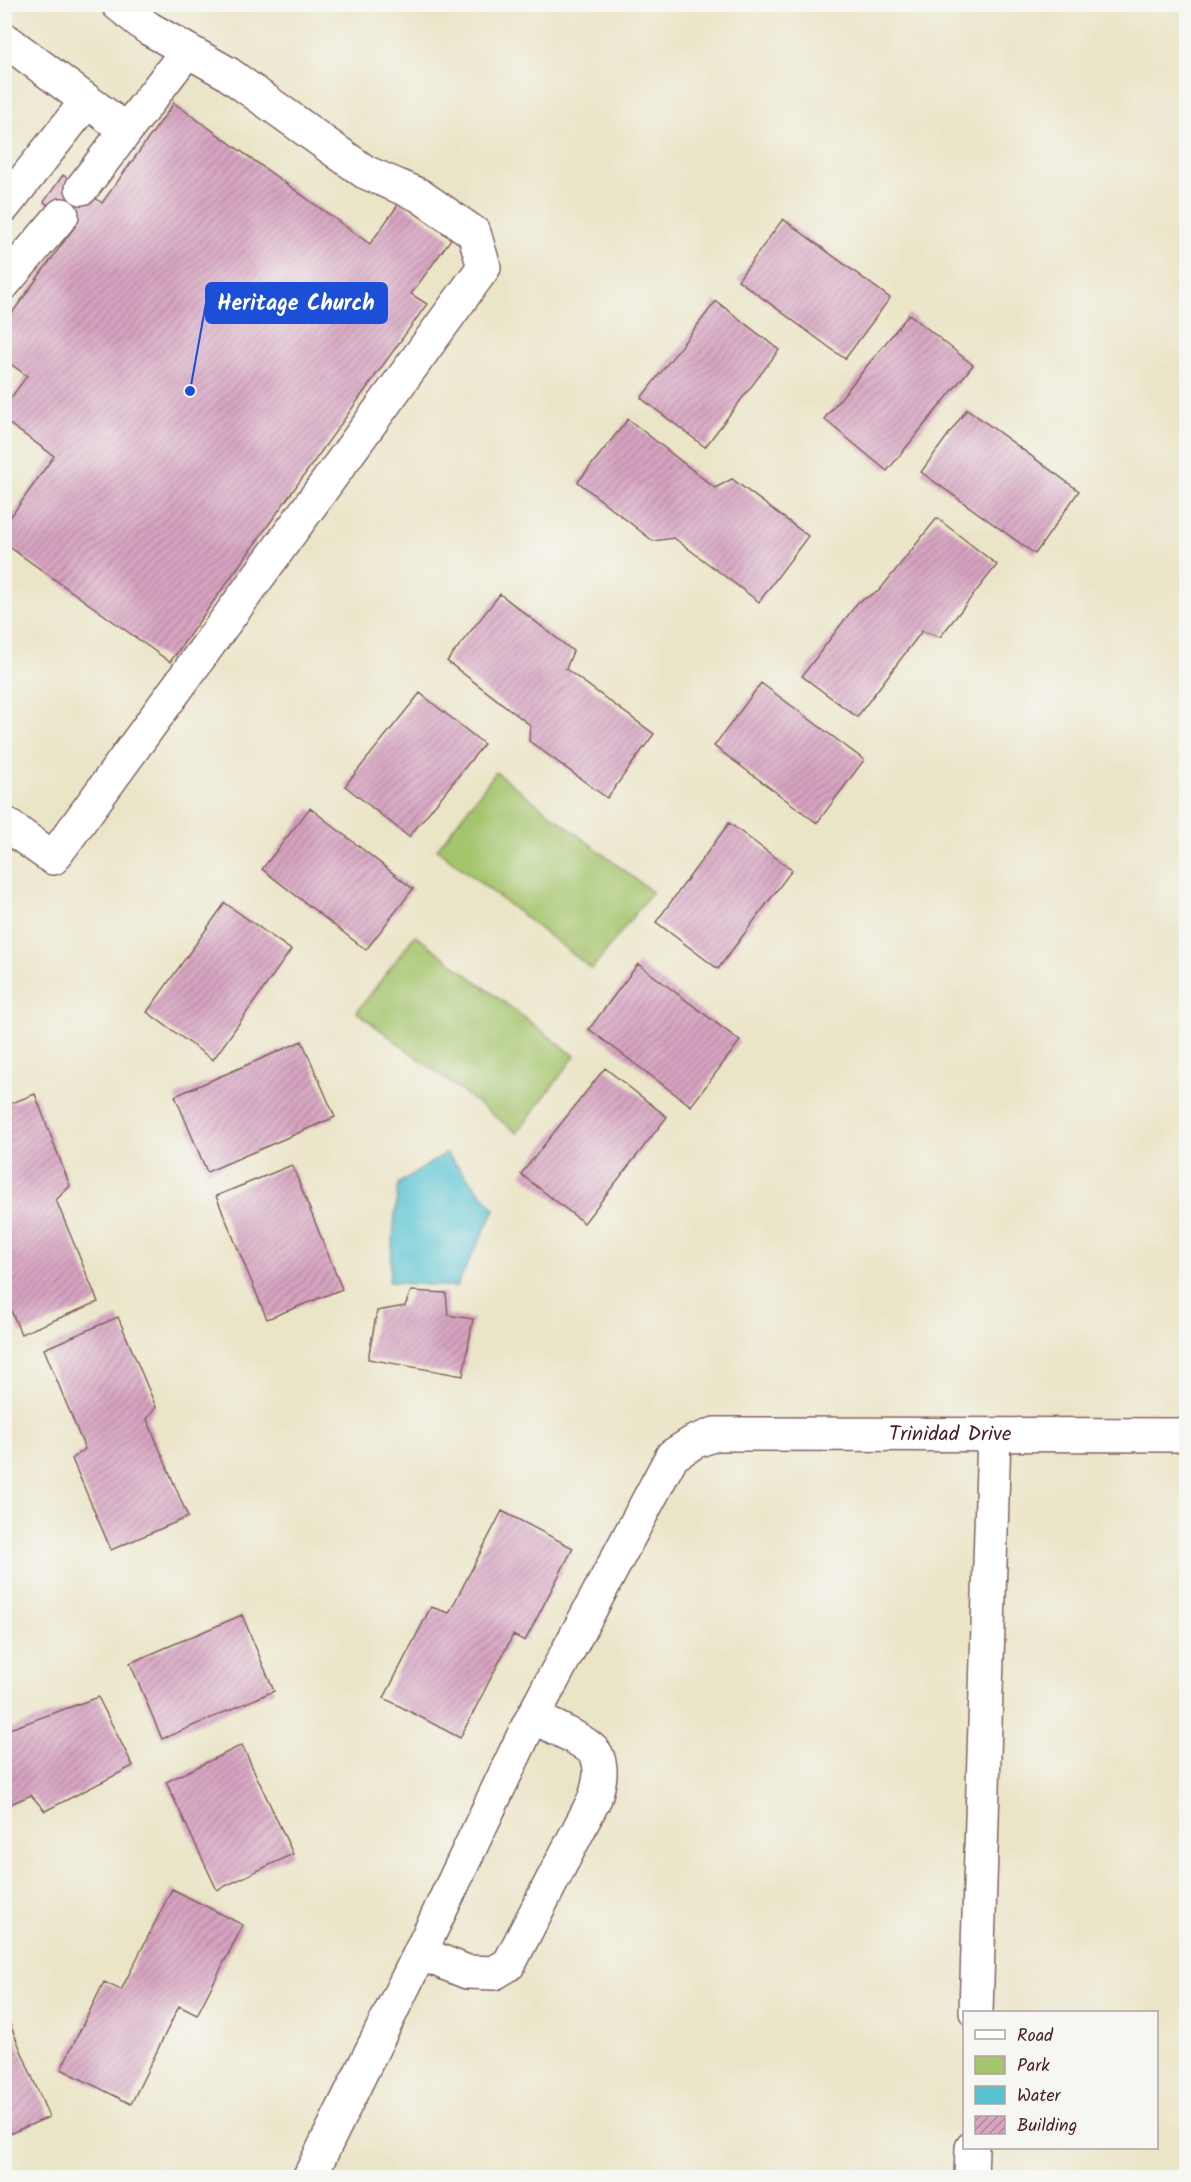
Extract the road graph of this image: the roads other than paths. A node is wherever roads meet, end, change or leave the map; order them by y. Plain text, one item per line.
1 (118, 4) edge
2 (4, 39) edge
3 (187, 51) junction
4 (87, 101) junction
5 (126, 130) junction
6 (82, 188) dead end
7 (9, 190) edge
8 (62, 215) dead end
9 (4, 283) edge
10 (4, 823) edge
11 (994, 1435) junction
12 (1186, 1435) edge
13 (533, 1717) junction
14 (420, 1953) junction
15 (976, 2011) edge
16 (972, 2149) edge
17 (309, 2178) edge
18 (971, 2178) edge

1 - 3 street
2 - 4 street
3 - 5 street
3 - 10 street
4 - 5 street
4 - 7 street
5 - 6 street
8 - 9 street
11 - 12 street, Trinidad Drive
11 - 13 street, Trinidad Drive
11 - 15 street
13 - 14 street
13 - 14 street
14 - 17 street
16 - 18 street

